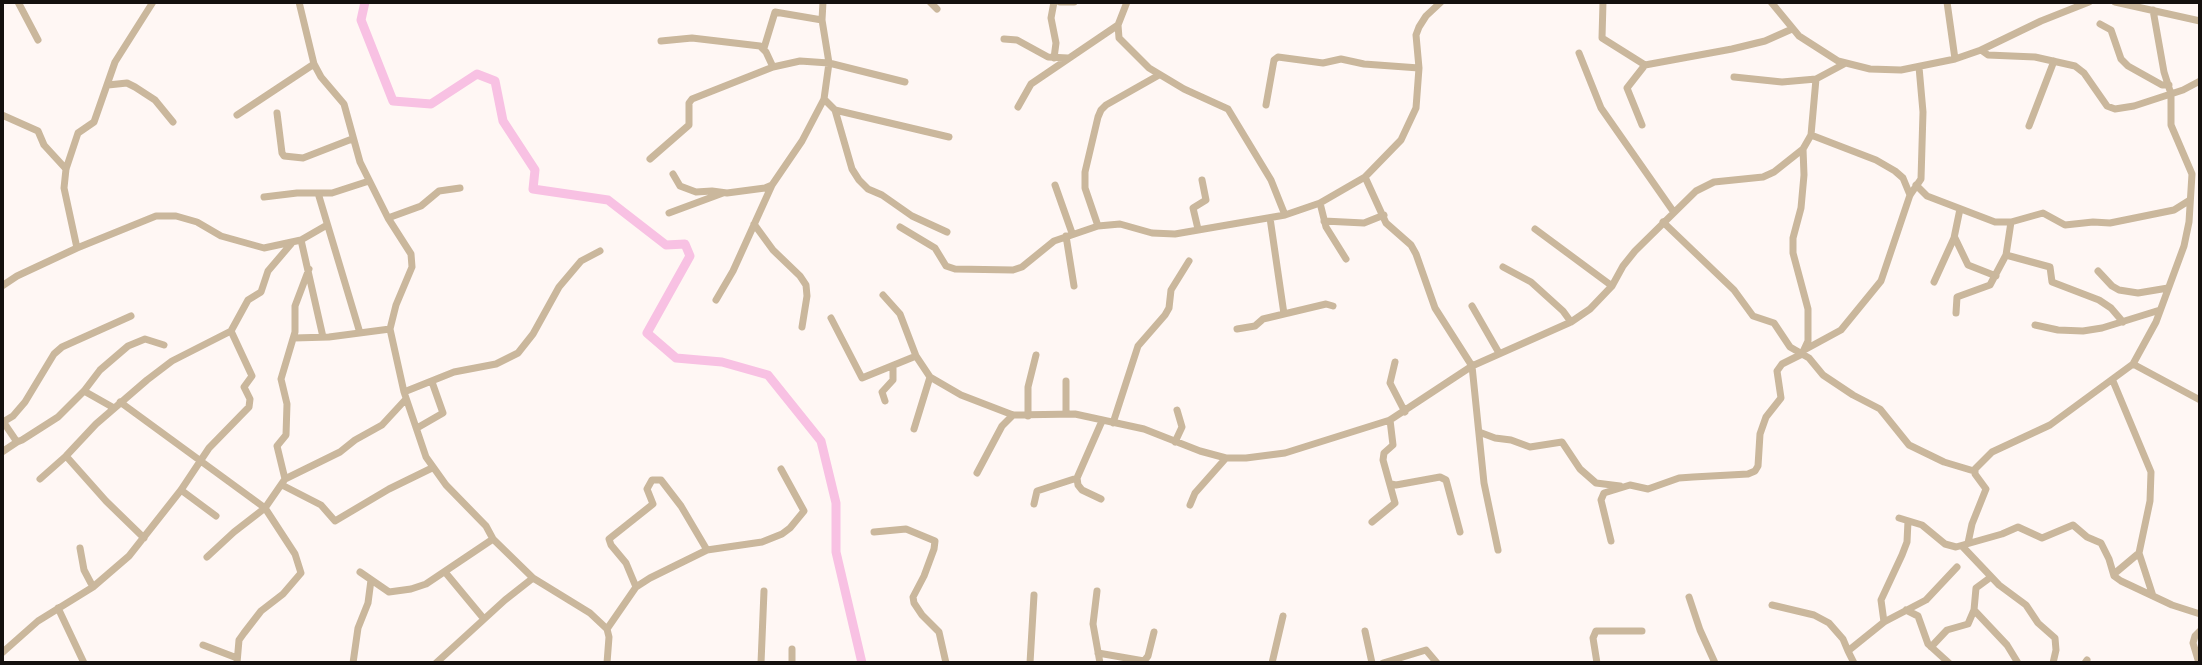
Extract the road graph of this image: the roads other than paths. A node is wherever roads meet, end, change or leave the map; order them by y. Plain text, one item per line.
1 (18, 2) edge
2 (153, 2) edge
3 (299, 2) edge
4 (823, 2) edge
5 (930, 2) edge
6 (1054, 2) edge
7 (1060, 2) edge
8 (1074, 2) edge
9 (1125, 2) edge
10 (1441, 2) edge
11 (1603, 2) edge
12 (1771, 2) edge
13 (1947, 2) edge
14 (2061, 2) edge
15 (2089, 2) edge
16 (2115, 2) edge
17 (2121, 2) edge
18 (937, 9) dead end
19 (2153, 10) junction
20 (2063, 12) junction
21 (822, 20) junction
22 (2200, 21) edge
23 (2100, 24) dead end
24 (1118, 25) junction
25 (1792, 29) junction
26 (1004, 39) dead end
27 (38, 40) dead end
28 (661, 41) dead end
29 (764, 48) junction
30 (1981, 50) junction
31 (1579, 53) dead end
32 (1054, 58) junction
33 (1072, 58) junction
34 (1955, 59) junction
35 (2054, 61) junction
36 (829, 63) junction
37 (314, 64) junction
38 (1844, 64) junction
39 (1645, 65) junction
40 (1919, 66) junction
41 (773, 67) junction
42 (1419, 68) junction
43 (1160, 75) junction
44 (1734, 77) dead end
45 (1816, 79) junction
46 (2200, 81) edge
47 (905, 82) dead end
48 (108, 85) junction
49 (2169, 85) junction
50 (2171, 94) junction
51 (824, 99) junction
52 (1266, 105) dead end
53 (1018, 107) dead end
54 (835, 110) junction
55 (277, 113) dead end
56 (2, 114) edge
57 (237, 115) dead end
58 (173, 122) dead end
59 (1642, 125) dead end
60 (2029, 126) dead end
61 (1811, 135) junction
62 (949, 137) dead end
63 (352, 139) junction
64 (1803, 149) junction
65 (650, 159) dead end
66 (66, 169) junction
67 (673, 174) dead end
68 (1365, 177) junction
69 (1202, 180) dead end
70 (369, 181) junction
71 (772, 185) junction
72 (1055, 185) dead end
73 (1916, 185) junction
74 (460, 188) dead end
75 (318, 193) junction
76 (723, 193) junction
77 (1910, 195) junction
78 (264, 197) dead end
79 (2190, 200) junction
80 (1320, 203) junction
81 (1960, 209) junction
82 (1673, 211) junction
83 (669, 213) dead end
84 (2200, 214) edge
85 (1285, 215) junction
86 (1384, 215) junction
87 (2190, 216) junction
88 (388, 218) junction
89 (1270, 218) junction
90 (1324, 221) junction
91 (1662, 222) junction
92 (2011, 222) junction
93 (754, 224) junction
94 (327, 225) junction
95 (1098, 226) junction
96 (900, 227) dead end
97 (1198, 229) junction
98 (1535, 229) dead end
99 (947, 232) dead end
100 (1069, 235) junction
101 (1954, 238) junction
102 (301, 240) junction
103 (290, 244) junction
104 (77, 248) junction
105 (600, 251) dead end
106 (2006, 255) junction
107 (1346, 259) dead end
108 (1189, 261) dead end
109 (1503, 267) dead end
110 (309, 269) junction
111 (2098, 271) dead end
112 (1996, 276) junction
113 (1934, 282) dead end
114 (2, 286) edge
115 (1074, 286) dead end
116 (1612, 286) junction
117 (2168, 288) junction
118 (883, 296) dead end
119 (716, 300) dead end
120 (1333, 306) dead end
121 (1472, 306) dead end
122 (2160, 310) junction
123 (1956, 313) dead end
124 (1284, 314) junction
125 (131, 316) dead end
126 (831, 318) dead end
127 (1571, 322) junction
128 (2123, 322) junction
129 (2035, 325) dead end
130 (802, 327) dead end
131 (1237, 329) dead end
132 (390, 330) junction
133 (231, 331) junction
134 (360, 334) junction
135 (323, 337) junction
136 (294, 338) junction
137 (164, 345) dead end
138 (1804, 351) junction
139 (1499, 353) junction
140 (1035, 355) dead end
141 (916, 356) junction
142 (1395, 362) dead end
143 (2133, 364) junction
144 (893, 366) junction
145 (1472, 366) junction
146 (930, 377) junction
147 (1066, 381) dead end
148 (2113, 381) junction
149 (432, 382) junction
150 (84, 391) junction
151 (405, 396) junction
152 (2200, 400) edge
153 (886, 401) dead end
154 (117, 405) junction
155 (1177, 410) dead end
156 (1405, 412) junction
157 (1066, 414) junction
158 (1013, 415) junction
159 (1028, 416) junction
160 (1390, 420) junction
161 (3, 421) edge
162 (1102, 421) junction
163 (1113, 423) junction
164 (416, 428) junction
165 (914, 429) dead end
166 (1479, 432) junction
167 (17, 442) junction
168 (1175, 442) junction
169 (2, 452) edge
170 (66, 456) junction
171 (1226, 458) junction
172 (200, 460) junction
173 (432, 468) junction
174 (781, 469) dead end
175 (1974, 471) junction
176 (978, 473) dead end
177 (1077, 478) junction
178 (40, 479) dead end
179 (284, 482) junction
180 (1391, 484) junction
181 (1625, 486) junction
182 (181, 490) junction
183 (1101, 499) dead end
184 (1034, 505) dead end
185 (1189, 505) dead end
186 (265, 508) junction
187 (216, 516) dead end
188 (1899, 518) dead end
189 (1908, 521) junction
190 (1372, 522) dead end
191 (874, 532) dead end
192 (1460, 532) dead end
193 (144, 538) junction
194 (493, 539) junction
195 (1611, 541) dead end
196 (1965, 545) junction
197 (80, 548) dead end
198 (707, 550) junction
199 (1498, 550) dead end
200 (2140, 553) junction
201 (207, 557) dead end
202 (1957, 566) dead end
203 (360, 572) dead end
204 (445, 572) junction
205 (2114, 574) junction
206 (1991, 577) junction
207 (533, 578) junction
208 (371, 580) junction
209 (93, 587) junction
210 (636, 587) junction
211 (764, 591) dead end
212 (1097, 591) dead end
213 (1034, 595) dead end
214 (2153, 596) junction
215 (1689, 597) dead end
216 (1772, 606) dead end
217 (58, 608) junction
218 (1906, 610) junction
219 (1975, 610) junction
220 (2200, 614) edge
221 (1283, 616) dead end
222 (484, 619) junction
223 (1884, 622) junction
224 (607, 629) junction
225 (1365, 631) dead end
226 (1642, 631) dead end
227 (2200, 631) edge
228 (1153, 632) dead end
229 (203, 645) dead end
230 (1931, 647) junction
231 (792, 649) dead end
232 (1848, 651) junction
233 (2, 653) edge
234 (1098, 653) junction
235 (237, 661) edge
236 (1396, 661) edge
237 (1144, 662) edge
238 (84, 663) edge
239 (353, 663) edge
240 (436, 663) edge
241 (607, 663) edge
242 (761, 663) edge
243 (792, 663) edge
244 (946, 663) edge
245 (1030, 663) edge
246 (1100, 663) edge
247 (1272, 663) edge
248 (1371, 663) edge
249 (1382, 663) edge
250 (1437, 663) edge
251 (1597, 663) edge
252 (1715, 663) edge
253 (1854, 663) edge
254 (1950, 663) edge
255 (2018, 663) edge
256 (2053, 663) edge
257 (2199, 663) edge

1 - 27 street
2 - 48 street
3 - 37 street
4 - 21 street
5 - 18 street
6 - 32 street
7 - 8 street
9 - 24 street
10 - 42 street
11 - 39 street
12 - 25 street
13 - 34 street
14 - 20 street
15 - 20 street
16 - 17 street
17 - 19 street
19 - 22 street
19 - 49 street
20 - 30 street
21 - 29 street
21 - 36 street
23 - 49 street
24 - 33 street
24 - 43 street
25 - 38 street
25 - 39 street
26 - 32 street
28 - 29 street
29 - 41 street
30 - 34 street
30 - 35 street
31 - 82 street
32 - 33 street
33 - 53 street
34 - 40 street
35 - 50 street
35 - 60 street
36 - 41 street
36 - 47 street
36 - 51 street
37 - 57 street
37 - 63 street
38 - 40 street
38 - 45 street
39 - 59 street
40 - 73 street
41 - 65 street
42 - 52 street
42 - 68 street
43 - 85 street
43 - 95 street
44 - 45 street
45 - 61 street
46 - 50 street
48 - 58 street
48 - 66 street
49 - 50 street
50 - 79 street
51 - 54 street
51 - 71 street
54 - 62 street
54 - 99 street
55 - 63 street
56 - 66 street
61 - 64 street
61 - 77 street
63 - 70 street
64 - 82 street
64 - 138 street
66 - 104 street
67 - 76 street
68 - 80 street
68 - 86 street
69 - 97 street
70 - 75 street
70 - 88 street
71 - 76 street
71 - 93 street
72 - 100 street
73 - 77 street
73 - 81 street
74 - 88 street
75 - 78 street
75 - 94 street
76 - 83 street
77 - 138 street
79 - 87 street
79 - 92 street
80 - 85 street
80 - 90 street
81 - 92 street
81 - 101 street
82 - 91 street
84 - 87 street
85 - 89 street
86 - 90 street
86 - 145 street
87 - 117 street
88 - 132 street
89 - 97 street
89 - 124 street
90 - 107 street
91 - 116 street
91 - 138 street
92 - 106 street
93 - 119 street
93 - 130 street
94 - 102 street
94 - 134 street
95 - 97 street
95 - 100 street
96 - 100 street
98 - 116 street
100 - 115 street
101 - 112 street
101 - 113 street
102 - 103 street
102 - 110 street
103 - 104 street
103 - 133 street
104 - 114 street
105 - 149 street
106 - 112 street
106 - 128 street
108 - 163 street
109 - 127 street
110 - 135 street
110 - 136 street
111 - 117 street
112 - 123 street
116 - 127 street
117 - 122 street
118 - 141 street
120 - 124 street
121 - 139 street
122 - 128 street
122 - 143 street
124 - 131 street
125 - 161 street
126 - 144 street
127 - 139 street
128 - 129 street
132 - 134 street
132 - 151 street
133 - 154 street
133 - 172 street
134 - 135 street
135 - 136 street
136 - 179 street
137 - 150 street
138 - 175 street
138 - 181 street
139 - 145 street
140 - 159 street
141 - 144 street
141 - 146 street
142 - 156 street
143 - 148 street
143 - 152 street
144 - 153 street
145 - 156 street
145 - 166 street
146 - 158 street
146 - 165 street
147 - 157 street
148 - 175 street
148 - 200 street
149 - 151 street
149 - 164 street
150 - 154 street
150 - 167 street
151 - 164 street
151 - 179 street
154 - 170 street
154 - 172 street
155 - 168 street
156 - 160 street
157 - 159 street
157 - 162 street
158 - 159 street
158 - 176 street
160 - 171 street
160 - 180 street
161 - 167 street
162 - 163 street
162 - 177 street
163 - 168 street
164 - 173 street
166 - 181 street
166 - 199 street
167 - 169 street
168 - 171 street
170 - 178 street
170 - 193 street
171 - 185 street
172 - 182 street
172 - 186 street
173 - 179 street
173 - 194 street
174 - 198 street
175 - 196 street
177 - 183 street
177 - 184 street
179 - 186 street
180 - 190 street
180 - 192 street
181 - 195 street
182 - 187 street
182 - 193 street
186 - 201 street
186 - 235 street
188 - 189 street
189 - 196 street
189 - 223 street
191 - 244 street
193 - 209 street
194 - 204 street
194 - 207 street
196 - 205 street
196 - 206 street
197 - 209 street
198 - 210 street
198 - 210 street
200 - 205 street
200 - 214 street
202 - 218 street
203 - 208 street
204 - 208 street
204 - 222 street
205 - 214 street
206 - 219 street
206 - 256 street
207 - 222 street
207 - 224 street
208 - 239 street
209 - 217 street
210 - 224 street
211 - 242 street
212 - 234 street
213 - 245 street
214 - 220 street
215 - 252 street
216 - 232 street
217 - 233 street
217 - 238 street
218 - 223 street
218 - 230 street
219 - 230 street
219 - 255 street
221 - 247 street
222 - 240 street
223 - 232 street
224 - 241 street
225 - 248 street
226 - 251 street
227 - 257 street
228 - 237 street
229 - 235 street
230 - 254 street
231 - 243 street
232 - 253 street
234 - 237 street
234 - 246 street
236 - 249 street
236 - 250 street

